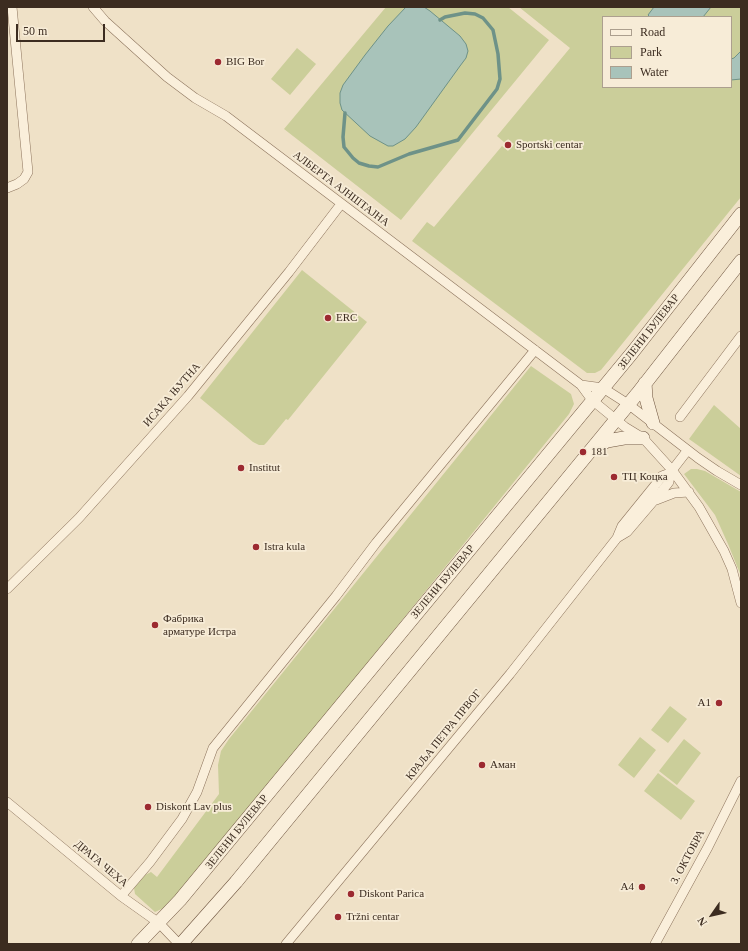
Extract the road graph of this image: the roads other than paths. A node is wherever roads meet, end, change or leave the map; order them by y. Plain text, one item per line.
1 (12, 7) edge
2 (92, 7) edge
3 (7, 188) edge
4 (341, 204) junction
5 (741, 214) edge
6 (741, 261) edge
7 (741, 336) edge
8 (535, 350) junction
9 (645, 383) junction
10 (581, 385) junction
11 (603, 388) junction
12 (592, 400) junction
13 (628, 404) junction
14 (680, 417) dead end
15 (616, 419) junction
16 (653, 423) junction
17 (643, 438) junction
18 (590, 450) junction
19 (687, 451) junction
20 (671, 471) junction
21 (741, 485) edge
22 (689, 492) junction
23 (653, 502) junction
24 (617, 538) junction
25 (7, 589) edge
26 (741, 603) edge
27 (741, 772) edge
28 (740, 783) edge
29 (7, 802) edge
30 (121, 896) junction
31 (158, 923) junction
32 (138, 944) edge
33 (180, 944) edge
34 (286, 944) edge
35 (655, 944) edge

1 - 3 street
2 - 4 street, АЛБЕРТА АЈНШТАЈНА
4 - 8 street, АЛБЕРТА АЈНШТАЈНА
4 - 25 street, ИСАКА ЊУТНА
5 - 11 street, ЗЕЛЕНИ БУЛЕВАР
6 - 9 street
7 - 14 street
8 - 10 street, АЛБЕРТА АЈНШТАЈНА
8 - 30 street
9 - 13 street
9 - 16 street
10 - 11 street
10 - 12 street
11 - 12 street, ЗЕЛЕНИ БУЛЕВАР
11 - 13 street
12 - 15 street
12 - 31 street, ЗЕЛЕНИ БУЛЕВАР
13 - 15 street
13 - 16 street
15 - 17 street
15 - 18 street
16 - 19 street
17 - 18 street
17 - 20 street
18 - 33 street
19 - 20 street, КРАЉА ПЕТРА ПРВОГ
19 - 21 street
20 - 22 street
20 - 23 street, КРАЉА ПЕТРА ПРВОГ
20 - 24 street, КРАЉА ПЕТРА ПРВОГ
22 - 23 street
22 - 26 street
23 - 24 street, КРАЉА ПЕТРА ПРВОГ
24 - 34 street, КРАЉА ПЕТРА ПРВОГ
27 - 28 street, 3. ОКТОБРА
28 - 35 street, 3. ОКТОБРА
29 - 30 street, ДРАГА ЧЕХА
30 - 31 street, ДРАГА ЧЕХА
31 - 32 street, ЗЕЛЕНИ БУЛЕВАР
31 - 33 street, ДРАГА ЧЕХА

